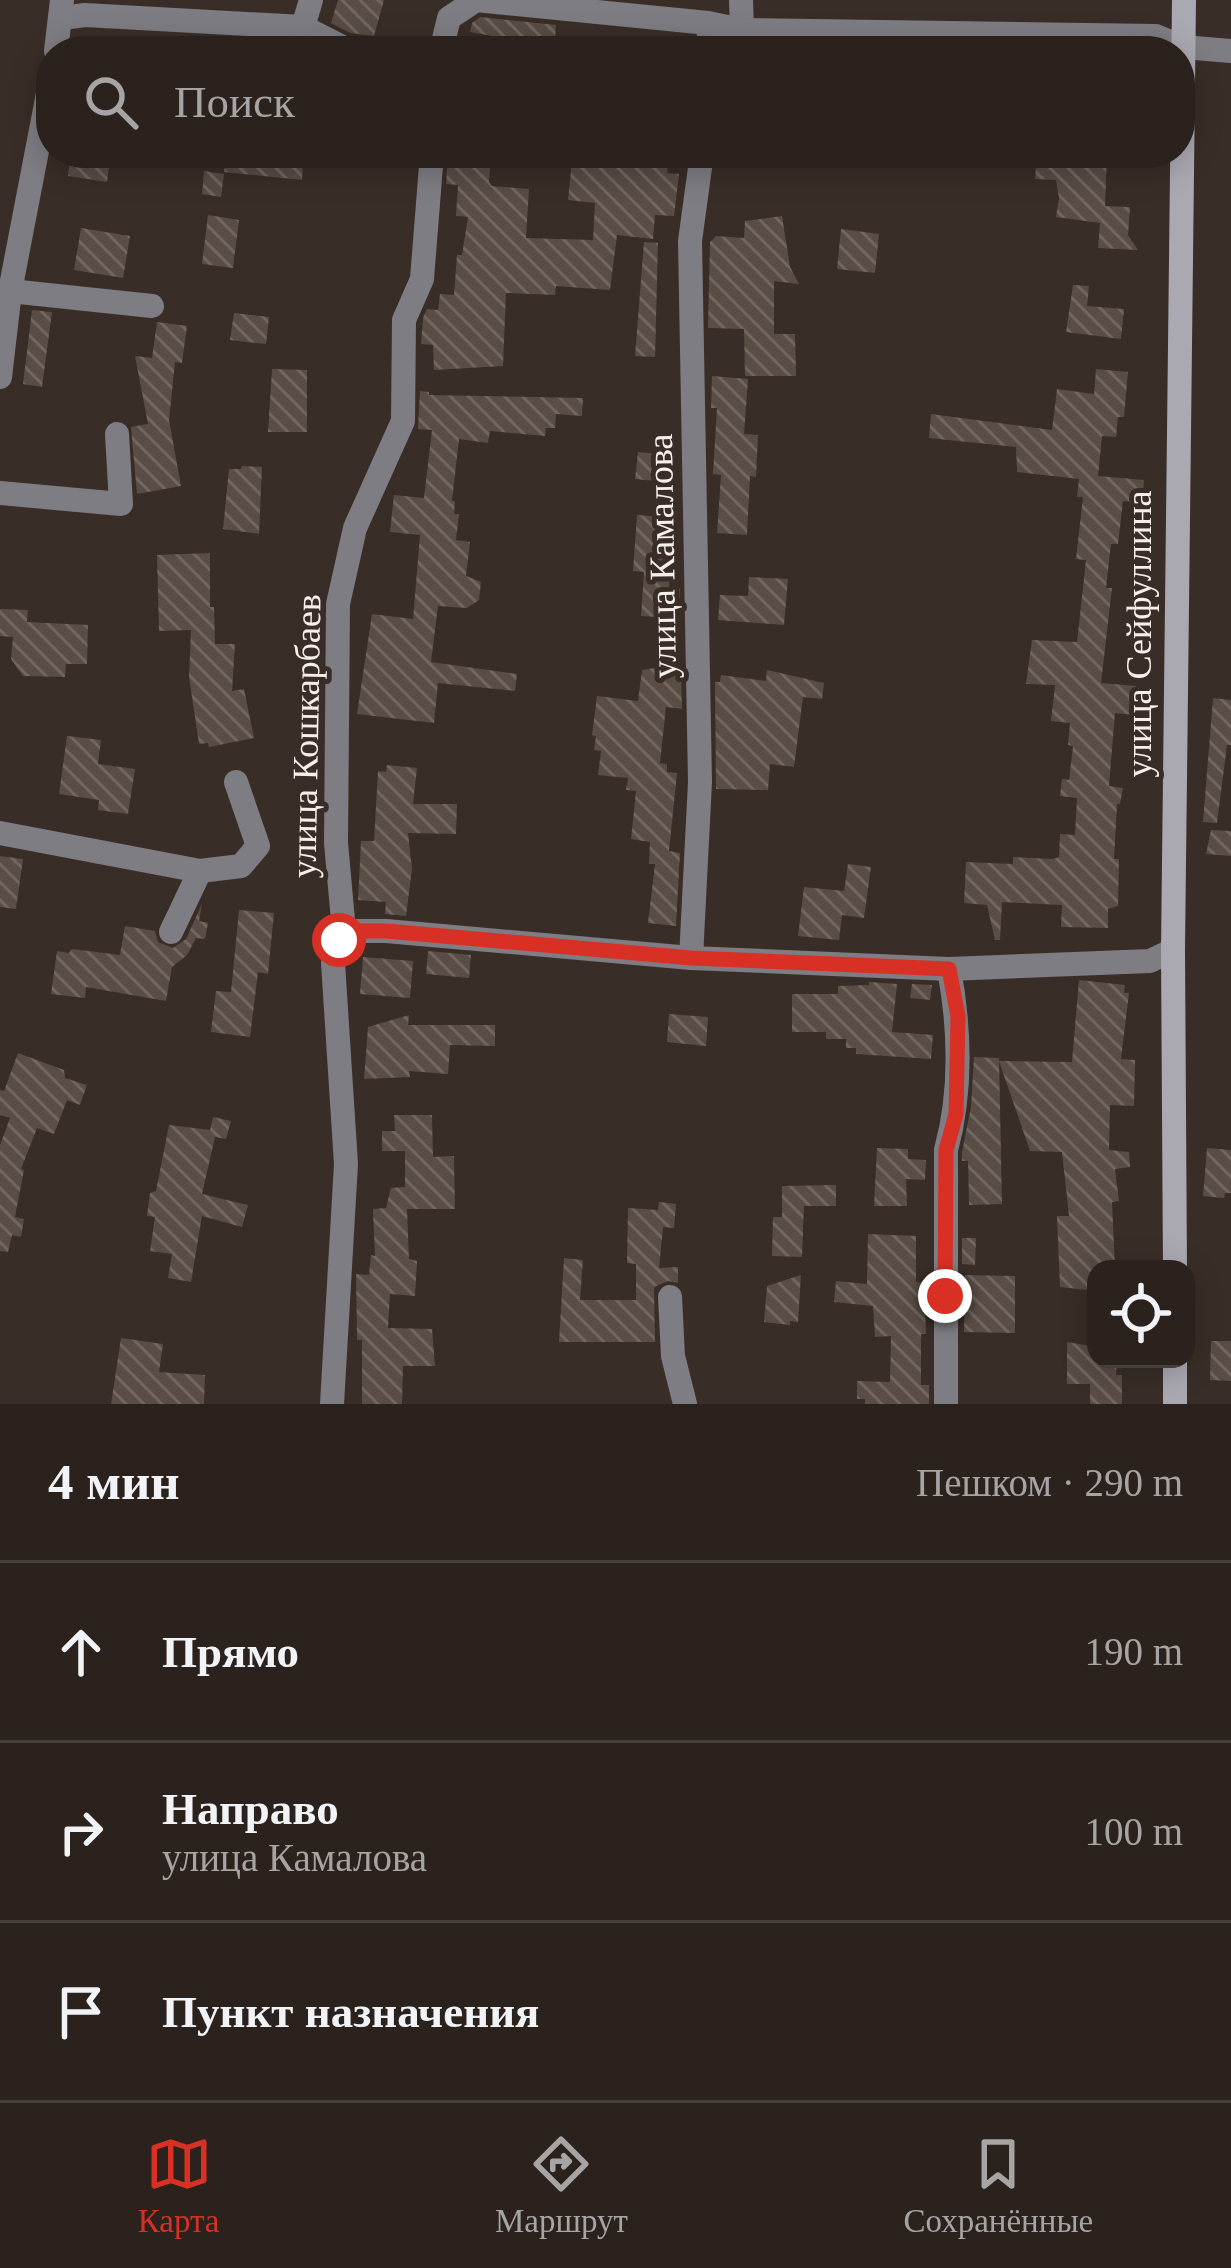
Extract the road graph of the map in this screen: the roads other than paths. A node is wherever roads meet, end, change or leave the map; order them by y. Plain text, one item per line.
1 (310, 0) edge
2 (741, 0) edge
3 (1184, 0) edge
4 (62, 9) edge
5 (708, 23) junction
6 (303, 27) junction
7 (742, 30) junction
8 (321, 36) edge
9 (445, 36) edge
10 (709, 36) edge
11 (1156, 36) edge
12 (1184, 36) edge
13 (1195, 48) edge
14 (1231, 51) edge
15 (36, 156) edge
16 (431, 168) edge
17 (700, 168) edge
18 (1181, 168) edge
19 (10, 291) junction
20 (152, 307) dead end
21 (3, 320) edge
22 (0, 377) edge
23 (117, 434) dead end
24 (0, 493) edge
25 (236, 782) dead end
26 (0, 832) edge
27 (200, 871) junction
28 (344, 931) junction
29 (171, 932) dead end
30 (1173, 950) junction
31 (691, 958) junction
32 (949, 969) junction
33 (1174, 1260) edge
34 (670, 1297) dead end
35 (1175, 1368) edge
36 (332, 1404) edge
37 (685, 1404) edge
38 (946, 1404) edge
39 (1175, 1404) edge

1 - 6 street
2 - 7 street
3 - 12 street, улица Сейфуллина
4 - 6 street
5 - 7 street
5 - 9 street
5 - 10 street
6 - 8 street
7 - 11 street
13 - 14 street
15 - 19 street
16 - 28 street, улица Кошкарбаев
17 - 31 street, улица Камалова
18 - 30 street, улица Сейфуллина
19 - 20 street
19 - 21 street
21 - 22 street
23 - 24 street
25 - 27 street
26 - 27 street
27 - 29 street
28 - 31 street
28 - 36 street, улица Кошкарбаев
30 - 32 street
30 - 33 street, улица Сейфуллина
31 - 32 street
32 - 38 street
34 - 37 street
35 - 39 street

